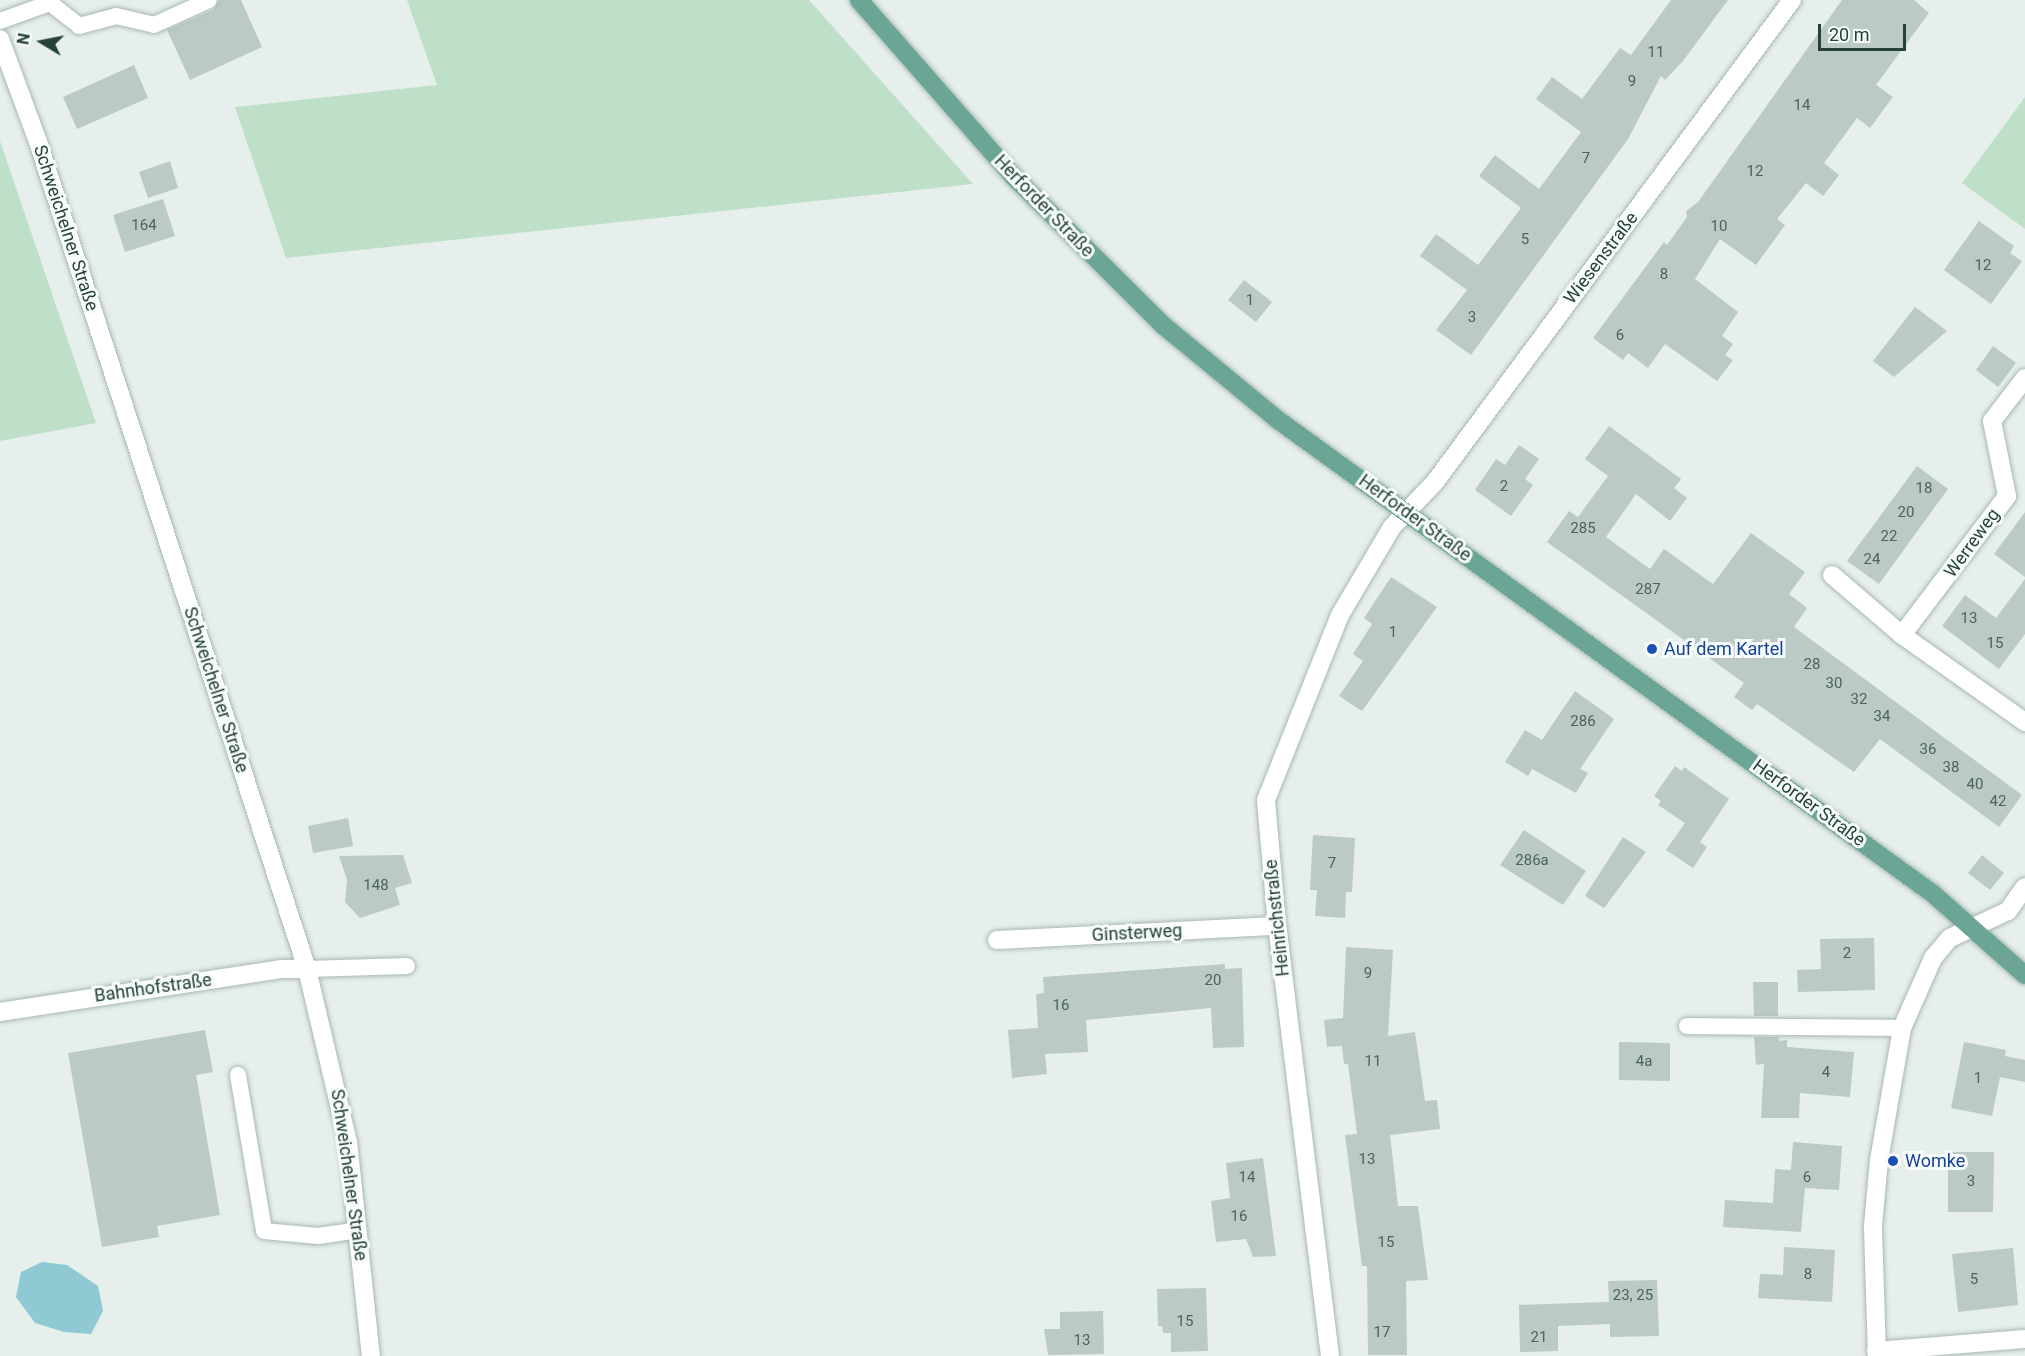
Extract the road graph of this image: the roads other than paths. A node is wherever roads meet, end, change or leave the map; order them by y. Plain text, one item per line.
1 (209, 0) edge
2 (859, 0) edge
3 (1792, 0) edge
4 (0, 21) edge
5 (0, 39) edge
6 (2025, 378) edge
7 (1406, 512) junction
8 (1832, 575) dead end
9 (1902, 635) junction
10 (2025, 722) edge
11 (2025, 887) edge
12 (1277, 926) junction
13 (1972, 926) junction
14 (997, 940) dead end
15 (406, 966) dead end
16 (307, 969) junction
17 (2025, 975) edge
18 (0, 1012) edge
19 (1687, 1026) dead end
20 (1902, 1028) junction
21 (238, 1075) dead end
22 (359, 1230) junction
23 (2025, 1339) edge
24 (1876, 1353) edge
25 (371, 1356) edge
26 (1330, 1356) edge

1 - 4 lane
2 - 7 main road, Herforder Straße
3 - 7 street, Wiesenstraße
5 - 16 street, Schweichelner Straße
6 - 9 street, Werreweg
7 - 12 street, Heinrichstraße
7 - 13 main road, Herforder Straße
8 - 9 street
9 - 10 street
11 - 13 street
12 - 14 street, Ginsterweg
12 - 26 street, Heinrichstraße
13 - 17 main road, Herforder Straße
13 - 20 street
15 - 16 lane
16 - 18 street, Bahnhofstraße
16 - 22 street, Schweichelner Straße
19 - 20 lane
20 - 24 street
21 - 22 lane
22 - 25 street, Schweichelner Straße
23 - 24 street

